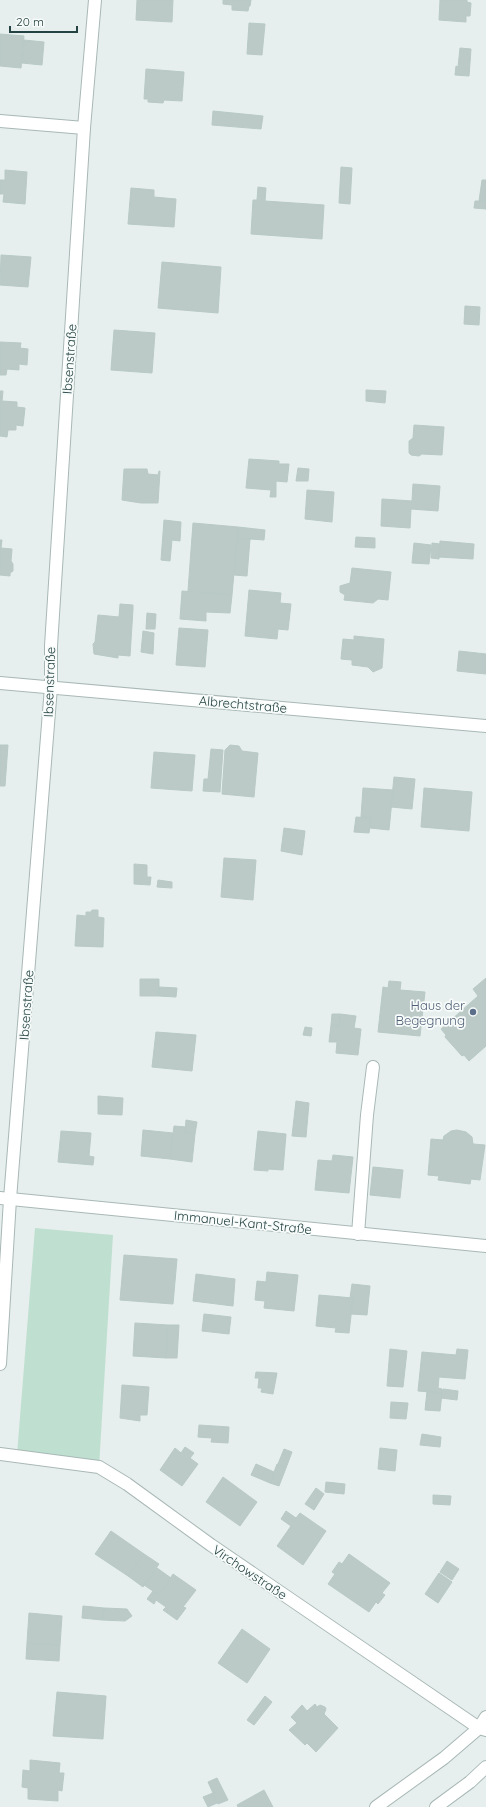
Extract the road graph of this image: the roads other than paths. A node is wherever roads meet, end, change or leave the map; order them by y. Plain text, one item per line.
1 (96, 0) edge
2 (0, 121) edge
3 (84, 128) junction
4 (0, 682) edge
5 (51, 687) junction
6 (486, 726) edge
7 (373, 1067) dead end
8 (5, 1199) edge
9 (358, 1234) junction
10 (486, 1246) edge
11 (0, 1364) edge
12 (0, 1454) edge
13 (486, 1717) edge
14 (483, 1729) edge
15 (486, 1767) edge
16 (376, 1807) edge
17 (436, 1807) edge

1 - 3 street, Ibsenstraße
2 - 3 street
3 - 5 street, Ibsenstraße
4 - 5 street, Albrechtstraße
5 - 6 street, Albrechtstraße
5 - 8 street, Ibsenstraße
7 - 9 street
8 - 9 street, Immanuel-Kant-Straße
8 - 11 street, Ibsenstraße
9 - 10 street, Immanuel-Kant-Straße
12 - 14 street, Virchowstraße
13 - 14 street
14 - 16 street
15 - 17 street

